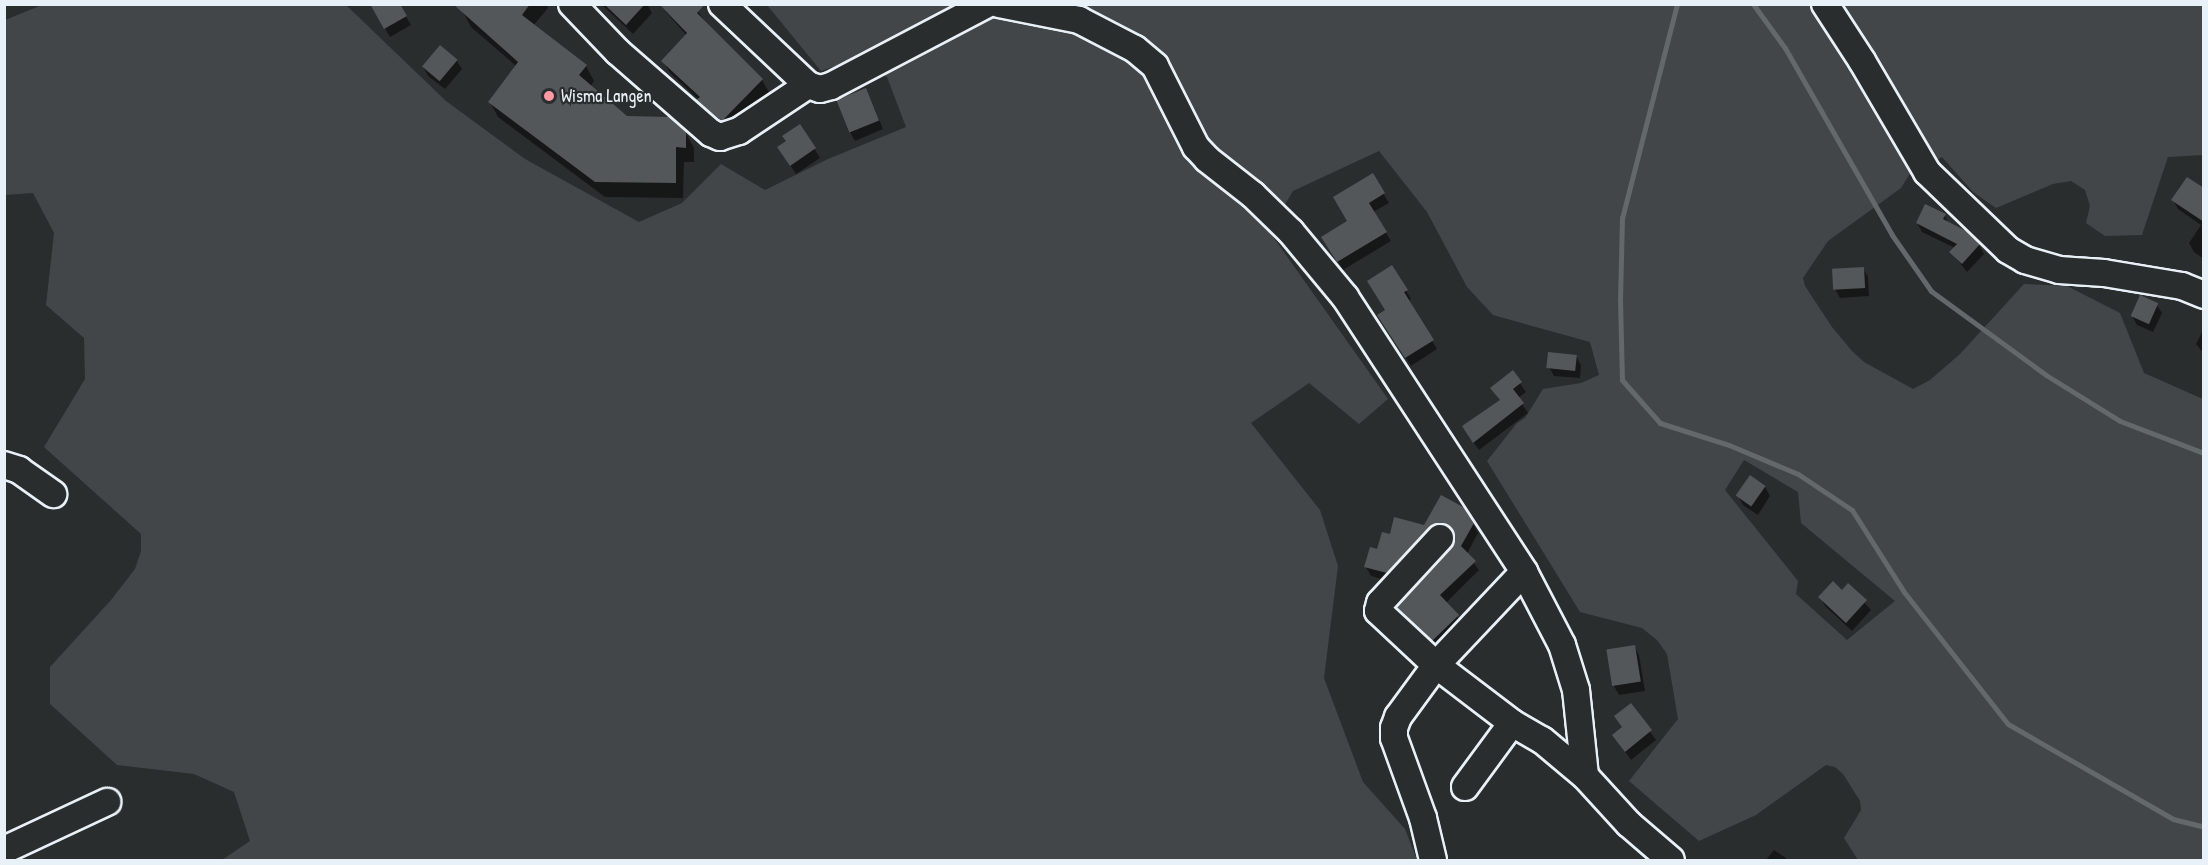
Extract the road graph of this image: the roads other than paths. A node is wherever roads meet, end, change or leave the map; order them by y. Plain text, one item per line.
1 (572, 4) edge
2 (722, 4) edge
3 (987, 4) edge
4 (999, 4) edge
5 (1825, 4) edge
6 (808, 85) junction
7 (2204, 295) edge
8 (4, 465) edge
9 (53, 494) dead end
10 (1440, 538) dead end
11 (1524, 572) junction
12 (1436, 665) junction
13 (1512, 723) junction
14 (1585, 776) junction
15 (1465, 787) dead end
16 (107, 802) dead end
17 (4, 850) edge
18 (1433, 861) edge
19 (1671, 861) edge

1 - 6 street
2 - 6 street
3 - 6 street
4 - 11 street
5 - 7 street
8 - 9 street
10 - 12 street
11 - 12 street
11 - 14 street
12 - 13 street
12 - 18 street
13 - 14 street
13 - 15 street
14 - 19 street
16 - 17 street

